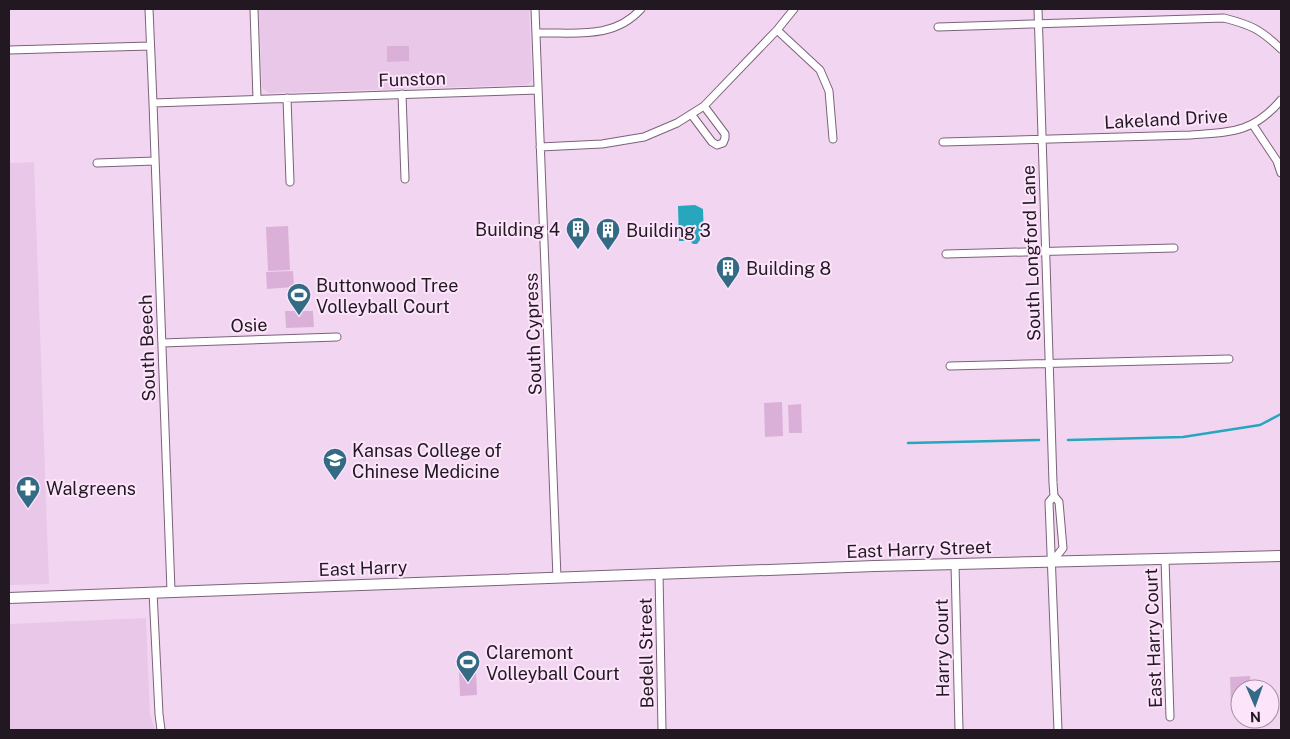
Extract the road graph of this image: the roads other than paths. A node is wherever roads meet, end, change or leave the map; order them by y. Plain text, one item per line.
1 (149, 9) edge
2 (254, 9) edge
3 (535, 9) edge
4 (641, 9) edge
5 (794, 9) edge
6 (1038, 9) edge
7 (1038, 24) junction
8 (938, 27) dead end
9 (777, 30) junction
10 (536, 33) junction
11 (150, 46) junction
12 (1281, 49) edge
13 (9, 50) edge
14 (538, 90) junction
15 (402, 94) junction
16 (287, 98) junction
17 (257, 99) junction
18 (1281, 100) edge
19 (154, 103) junction
20 (704, 106) junction
21 (691, 114) junction
22 (1252, 126) junction
23 (832, 139) dead end
24 (1042, 140) junction
25 (943, 142) dead end
26 (540, 146) junction
27 (155, 161) junction
28 (97, 163) dead end
29 (1281, 173) edge
30 (405, 179) dead end
31 (290, 182) dead end
32 (1174, 248) dead end
33 (1046, 252) junction
34 (946, 254) dead end
35 (337, 337) dead end
36 (162, 343) junction
37 (1229, 360) dead end
38 (1050, 364) junction
39 (950, 366) dead end
40 (1054, 496) junction
41 (1281, 556) edge
42 (1165, 558) junction
43 (1052, 562) junction
44 (955, 564) junction
45 (659, 574) junction
46 (557, 578) junction
47 (171, 591) junction
48 (154, 592) junction
49 (9, 598) edge
50 (1170, 717) dead end
51 (161, 730) edge
52 (662, 730) edge
53 (959, 730) edge
54 (1058, 730) edge

1 - 11 street, South Beech
2 - 17 street
3 - 10 street, South Cypress
4 - 10 street
5 - 9 street
6 - 7 street, South Longford Lane
7 - 8 street
7 - 12 street
7 - 24 street, South Longford Lane
9 - 20 street
9 - 23 street
10 - 14 street, South Cypress
11 - 13 street
11 - 19 street, South Beech
14 - 15 street, Funston
14 - 26 street, South Cypress
15 - 16 street, Funston
15 - 30 street
16 - 17 street, Funston
16 - 31 street
17 - 19 street
18 - 22 street, Lakeland Drive
19 - 27 street, South Beech
20 - 21 street
20 - 21 street
21 - 26 street
22 - 24 street, Lakeland Drive
22 - 29 street
24 - 25 street, Lakeland Drive
24 - 33 street, South Longford Lane
26 - 46 street, South Cypress
27 - 28 street
27 - 36 street, South Beech
32 - 33 street
33 - 34 street
33 - 38 street, South Longford Lane
35 - 36 street, Osie
36 - 47 street, South Beech
37 - 38 street
38 - 39 street
38 - 40 street, South Longford Lane
40 - 43 street, South Longford Lane
40 - 43 street, South Longford Lane
41 - 42 main road, East Harry Street
42 - 43 main road, East Harry Street
42 - 50 street, East Harry Court
43 - 44 main road, East Harry Street
43 - 54 street, South Longford Lane
44 - 45 main road, East Harry Street
44 - 53 street, Harry Court
45 - 46 main road, East Harry Street
45 - 52 street, Bedell Street
46 - 47 main road, East Harry
47 - 48 main road
48 - 49 main road
48 - 51 street

